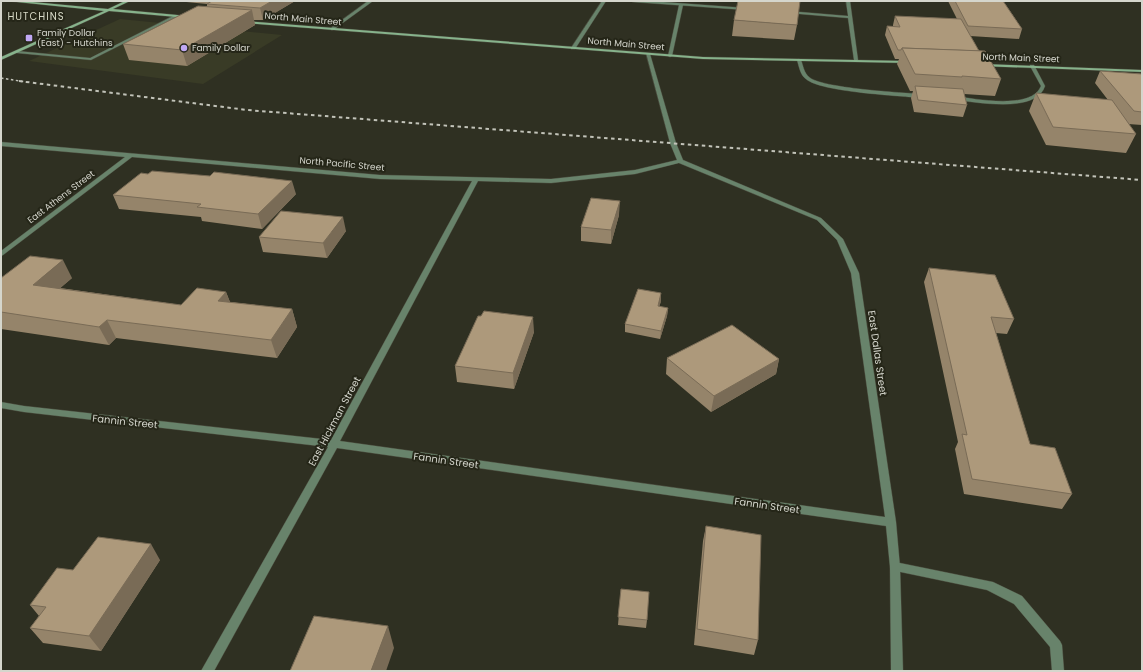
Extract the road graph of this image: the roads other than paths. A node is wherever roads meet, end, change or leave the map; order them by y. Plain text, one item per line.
1 (10, 1) edge
2 (128, 1) edge
3 (371, 1) edge
4 (604, 1) edge
5 (633, 1) edge
6 (848, 1) edge
7 (682, 5) junction
8 (109, 10) junction
9 (753, 10) edge
10 (785, 12) edge
11 (176, 16) junction
12 (191, 17) edge
13 (849, 17) junction
14 (238, 21) edge
15 (332, 29) junction
16 (573, 48) junction
17 (16, 52) junction
18 (648, 54) junction
19 (670, 56) junction
20 (1, 59) edge
21 (799, 60) junction
22 (856, 60) junction
23 (917, 62) edge
24 (979, 64) edge
25 (1032, 66) junction
26 (1142, 71) edge
27 (933, 96) edge
28 (948, 98) edge
29 (1, 144) edge
30 (131, 155) junction
31 (680, 161) junction
32 (476, 179) junction
33 (1, 254) edge
34 (1, 405) edge
35 (334, 444) junction
36 (891, 522) junction
37 (895, 567) junction
38 (207, 671) edge
39 (897, 671) edge
40 (1058, 671) edge

1 - 8 street
2 - 8 street
3 - 15 street
4 - 16 street
5 - 7 street
6 - 13 street
7 - 9 street
7 - 19 street
8 - 11 street
8 - 17 street
10 - 13 street
11 - 12 street
11 - 17 street
13 - 22 street
14 - 15 street, North Main Street
15 - 16 street, North Main Street
16 - 18 street, North Main Street
17 - 20 street
18 - 19 street, North Main Street
18 - 31 street
19 - 21 street, North Main Street
21 - 22 street, North Main Street
21 - 27 street
22 - 23 street, North Main Street
24 - 25 street, North Main Street
25 - 26 street, North Main Street
25 - 28 street
29 - 30 street, North Pacific Street
30 - 32 street, North Pacific Street
30 - 33 street, East Athens Street
31 - 32 street, North Pacific Street
31 - 36 street, East Dallas Street
32 - 35 street, East Hickman Street
34 - 35 street, Fannin Street
35 - 36 street, Fannin Street
35 - 38 street, East Hickman Street
36 - 37 street, East Dallas Street
37 - 39 street, East Dallas Street
37 - 40 street

